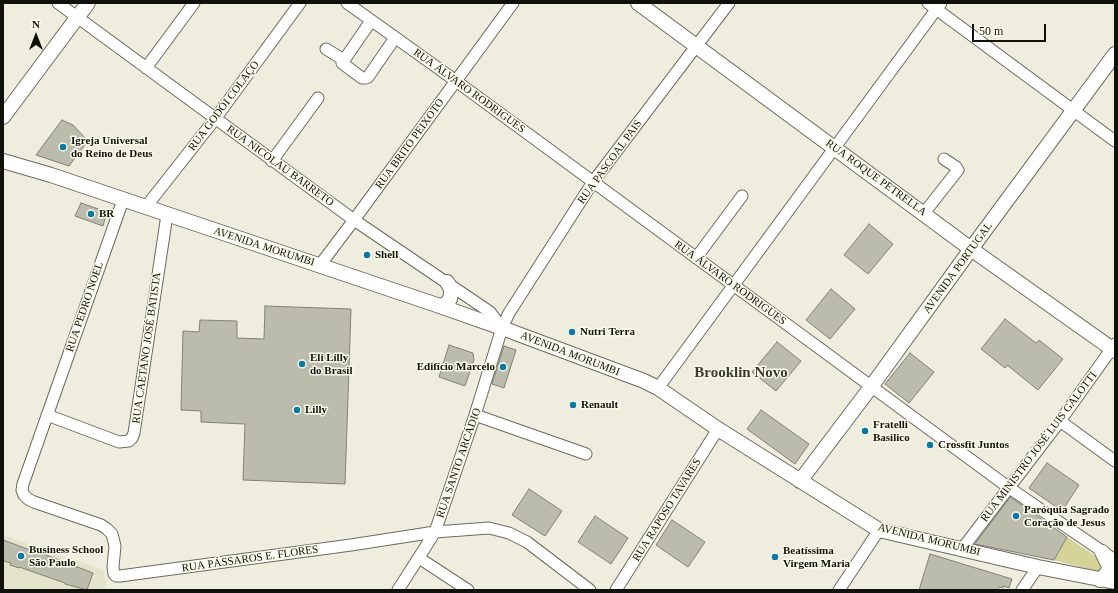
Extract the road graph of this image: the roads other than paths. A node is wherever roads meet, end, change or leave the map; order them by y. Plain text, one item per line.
1 (58, 3) edge
2 (88, 3) edge
3 (194, 3) edge
4 (300, 3) edge
5 (347, 3) edge
6 (513, 3) edge
7 (638, 3) edge
8 (729, 3) edge
9 (935, 5) edge
10 (77, 17) junction
11 (371, 21) junction
12 (395, 38) junction
13 (696, 46) junction
14 (326, 49) dead end
15 (1115, 54) edge
16 (344, 60) junction
17 (146, 68) junction
18 (456, 81) junction
19 (318, 98) dead end
20 (1074, 111) junction
21 (3, 117) edge
22 (216, 119) junction
23 (1115, 141) edge
24 (834, 147) junction
25 (944, 159) dead end
26 (3, 161) edge
27 (272, 161) junction
28 (593, 182) junction
29 (742, 196) dead end
30 (122, 200) junction
31 (145, 208) junction
32 (924, 213) junction
33 (167, 215) junction
34 (354, 220) junction
35 (971, 249) junction
36 (696, 258) junction
37 (320, 265) junction
38 (446, 282) junction
39 (733, 286) junction
40 (438, 306) junction
41 (502, 328) junction
42 (1114, 348) edge
43 (871, 387) junction
44 (658, 388) junction
45 (47, 415) junction
46 (475, 415) junction
47 (1060, 421) junction
48 (718, 429) junction
49 (586, 454) dead end
50 (1115, 461) edge
51 (800, 481) junction
52 (1008, 487) junction
53 (879, 530) junction
54 (435, 532) junction
55 (962, 549) junction
56 (1102, 552) junction
57 (419, 558) junction
58 (1115, 560) edge
59 (1038, 567) junction
60 (1100, 580) junction
61 (1115, 582) edge
62 (398, 590) edge
63 (468, 590) edge
64 (590, 590) edge
65 (616, 590) edge
66 (839, 590) edge
67 (1022, 590) edge

1 - 10 street, RUA NICOLAU BARRETO
2 - 10 street
3 - 17 street
4 - 22 street, RUA GODÓI COLAÇO
5 - 11 street, RUA ÁLVARO RODRIGUES
6 - 18 street, RUA BRITO PEIXOTO
7 - 13 street, RUA ROQUE PETRELLA
8 - 13 street, RUA PASCOAL PAIS
9 - 20 street
9 - 24 street
10 - 17 street, RUA NICOLAU BARRETO
10 - 21 street
11 - 12 street, RUA ÁLVARO RODRIGUES
11 - 16 street
12 - 16 street
12 - 18 street, RUA ÁLVARO RODRIGUES
13 - 24 street, RUA ROQUE PETRELLA
13 - 28 street, RUA PASCOAL PAIS
14 - 16 street
15 - 20 street, AVENIDA PORTUGAL
17 - 22 street, RUA NICOLAU BARRETO
18 - 28 street, RUA ÁLVARO RODRIGUES
18 - 34 street, RUA BRITO PEIXOTO
19 - 27 street
20 - 23 street
20 - 35 street, AVENIDA PORTUGAL
22 - 27 street, RUA NICOLAU BARRETO
22 - 31 street, RUA GODÓI COLAÇO
24 - 32 street, RUA ROQUE PETRELLA
24 - 39 street
25 - 32 street
26 - 30 street, AVENIDA MORUMBI
27 - 34 street, RUA NICOLAU BARRETO
28 - 36 street, RUA ÁLVARO RODRIGUES
28 - 41 street, RUA PASCOAL PAIS
29 - 36 street
30 - 31 street, AVENIDA MORUMBI
30 - 45 street, RUA PEDRO NOEL
31 - 33 street, AVENIDA MORUMBI
32 - 35 street, RUA ROQUE PETRELLA
33 - 37 street, AVENIDA MORUMBI
33 - 45 street, RUA CAETANO JOSÉ BATISTA
34 - 37 street, RUA BRITO PEIXOTO
34 - 38 street, RUA NICOLAU BARRETO
35 - 42 street, RUA ROQUE PETRELLA
35 - 43 street, AVENIDA PORTUGAL
36 - 39 street, RUA ÁLVARO RODRIGUES
37 - 40 street, AVENIDA MORUMBI
38 - 40 street
38 - 41 street, RUA NICOLAU BARRETO
39 - 43 street, RUA ÁLVARO RODRIGUES
39 - 44 street
40 - 41 street, AVENIDA MORUMBI
41 - 44 street, AVENIDA MORUMBI
41 - 46 street, RUA SANTO ARCÁDIO
42 - 47 street, RUA MINISTRO JOSÉ LUIS GALOTTI
43 - 51 street, AVENIDA PORTUGAL
43 - 52 street, RUA ÁLVARO RODRIGUES
44 - 48 street, AVENIDA MORUMBI
45 - 54 street, RUA PÁSSAROS E. FLORES
46 - 49 street
46 - 54 street, RUA SANTO ARCÁDIO
47 - 50 street
47 - 52 street, RUA MINISTRO JOSÉ LUIS GALOTTI
48 - 51 street, AVENIDA MORUMBI
48 - 65 street, RUA RAPOSO TAVARES
51 - 53 street, AVENIDA MORUMBI
52 - 55 street, RUA MINISTRO JOSÉ LUIS GALOTTI
52 - 56 street, RUA ÁLVARO RODRIGUES
53 - 55 street, AVENIDA MORUMBI
53 - 66 street
54 - 57 street, RUA SANTO ARCÁDIO
54 - 64 street, RUA PÁSSAROS E. FLORES
55 - 59 street, AVENIDA MORUMBI
56 - 58 street, RUA ÁLVARO RODRIGUES
56 - 60 street
57 - 62 street, RUA SANTO ARCÁDIO
57 - 63 street
59 - 60 street, AVENIDA MORUMBI
59 - 67 street
60 - 61 street, AVENIDA MORUMBI

